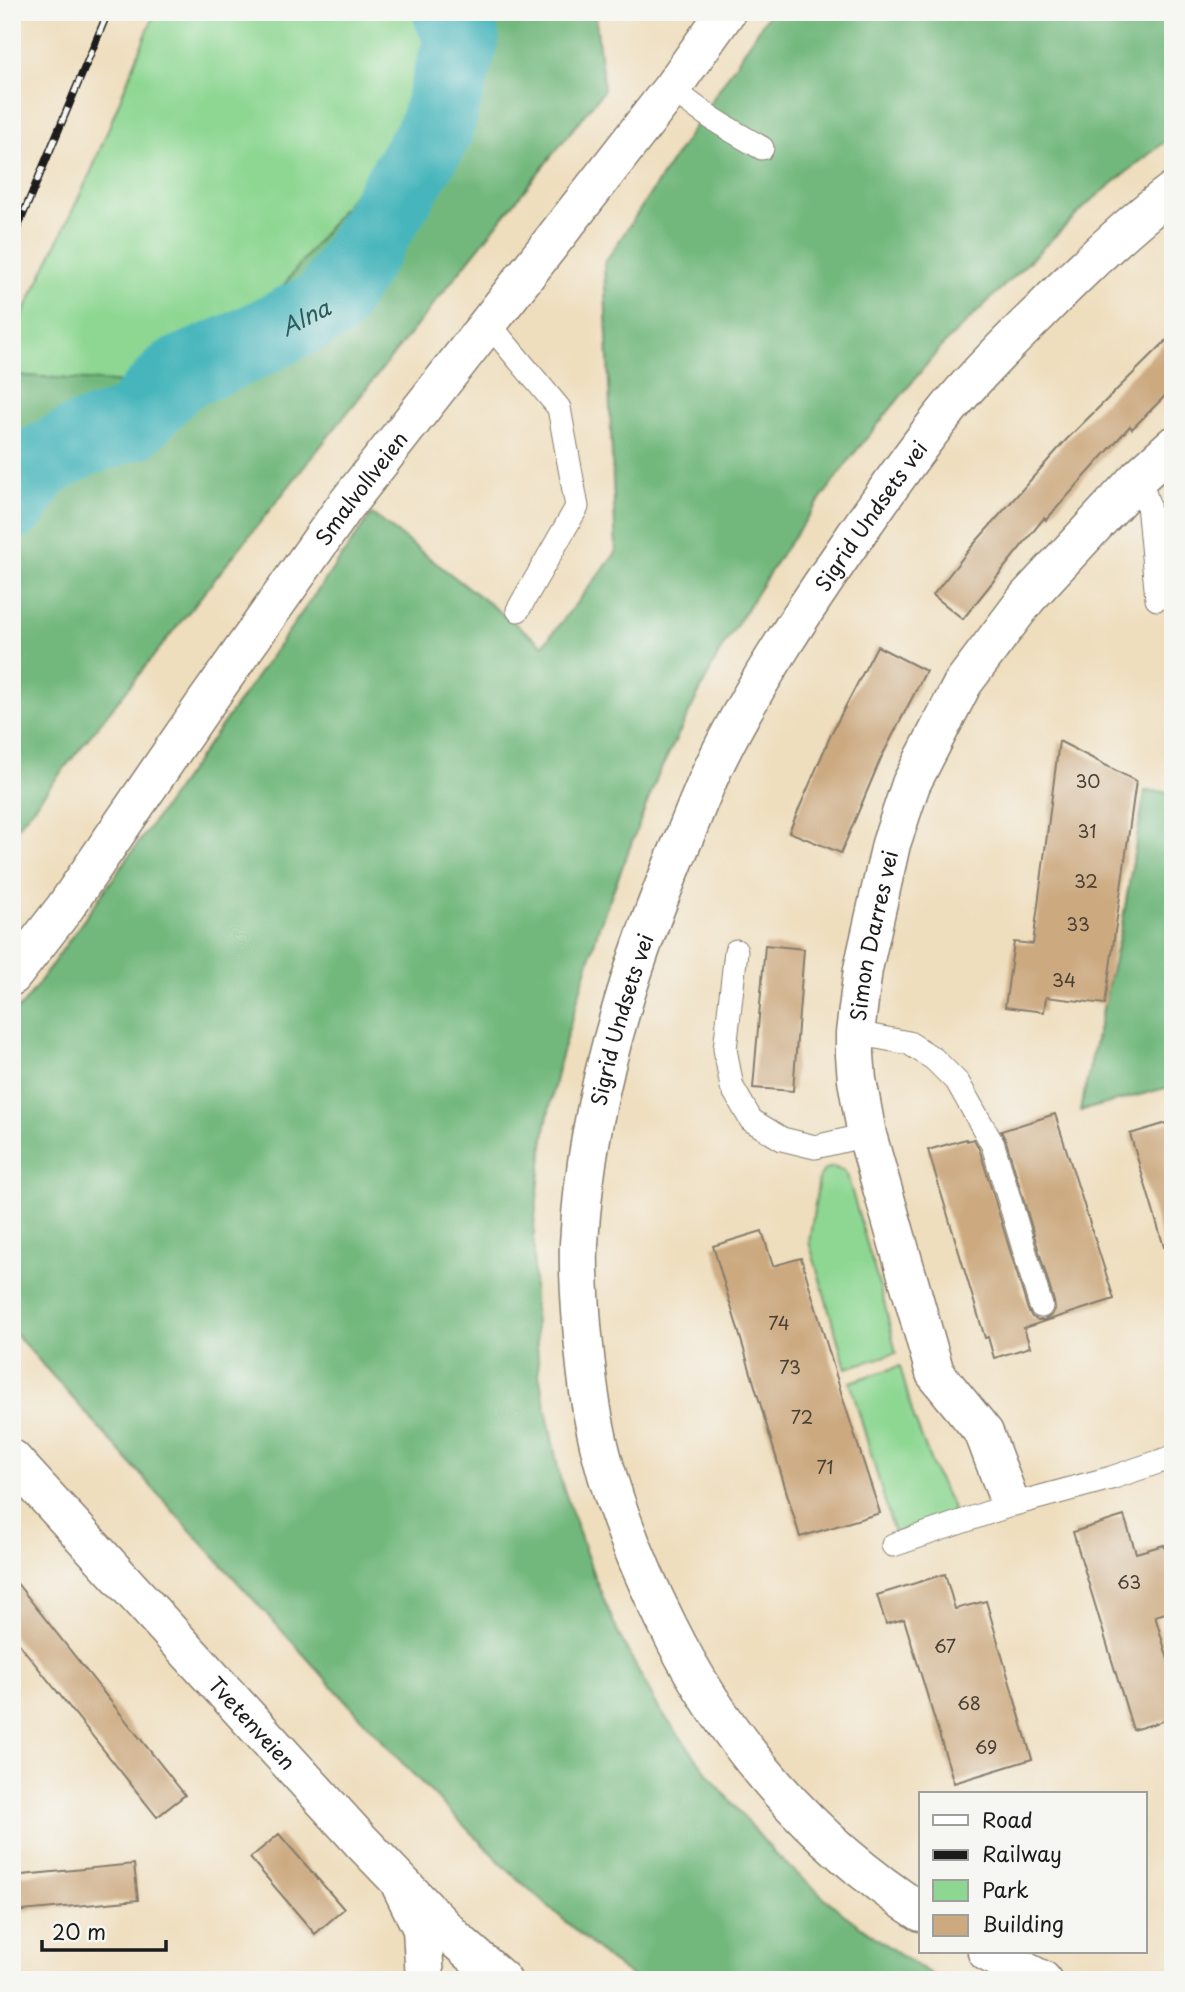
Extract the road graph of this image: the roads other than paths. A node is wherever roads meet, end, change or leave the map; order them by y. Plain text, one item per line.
1 (726, 12) edge
2 (672, 88) junction
3 (762, 148) dead end
4 (1173, 191) edge
5 (488, 323) junction
6 (1173, 446) edge
7 (1139, 477) junction
8 (1157, 599) dead end
9 (518, 610) dead end
10 (736, 951) dead end
11 (12, 976) edge
12 (855, 1033) junction
13 (867, 1135) junction
14 (1041, 1306) dead end
15 (1173, 1457) edge
16 (12, 1459) edge
17 (1008, 1498) junction
18 (892, 1545) dead end
19 (399, 1881) junction
20 (919, 1911) edge
21 (991, 1954) edge
22 (425, 1980) edge
23 (502, 1980) edge
24 (1042, 1980) edge

1 - 2 street, Smalvollveien
2 - 3 lane
2 - 5 street, Smalvollveien
4 - 20 street, Sigrid Undsets vei
5 - 9 lane
5 - 11 street, Smalvollveien
6 - 7 street, Simon Darres vei
7 - 8 lane
7 - 12 street, Simon Darres vei
10 - 13 lane
12 - 13 street, Simon Darres vei
12 - 14 lane
13 - 17 street, Simon Darres vei
15 - 17 lane
16 - 19 street, Tvetenveien
17 - 18 lane
19 - 22 street
19 - 23 street, Tvetenveien
21 - 24 street

